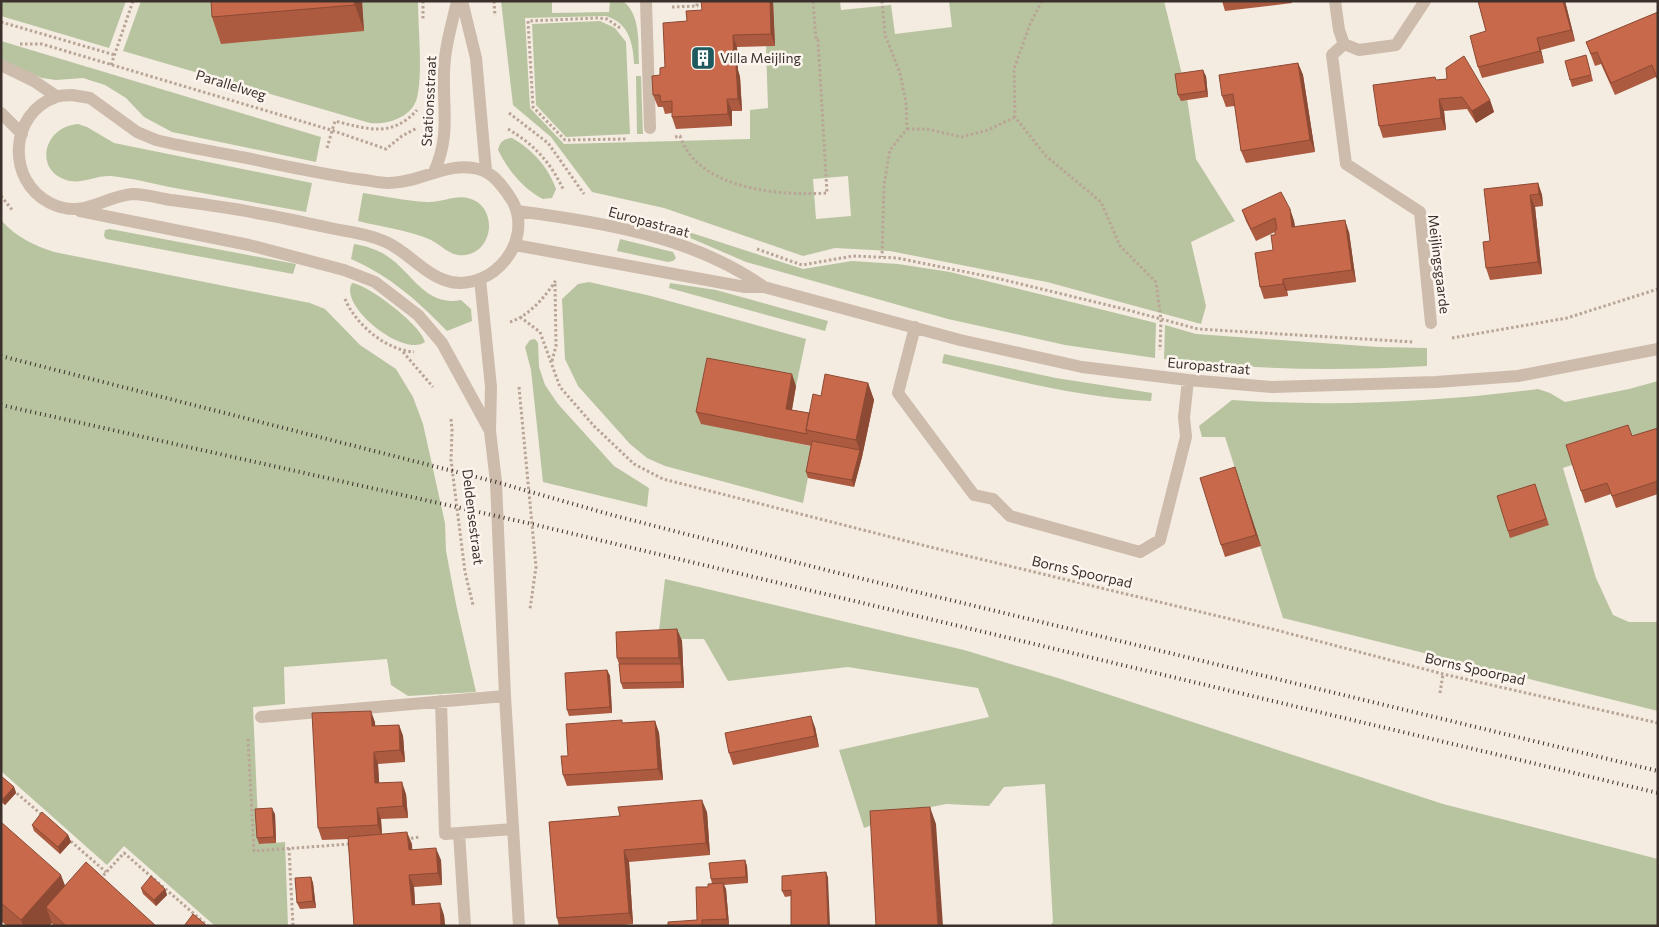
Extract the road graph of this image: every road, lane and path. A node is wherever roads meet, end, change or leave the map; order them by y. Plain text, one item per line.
1 (133, 1) edge
2 (457, 1) edge
3 (462, 1) edge
4 (646, 1) edge
5 (813, 1) edge
6 (882, 1) edge
7 (1042, 1) edge
8 (1335, 1) edge
9 (1425, 1) edge
10 (1, 22) edge
11 (623, 32) dead end
12 (18, 44) dead end
13 (1344, 44) junction
14 (114, 55) junction
15 (1, 65) edge
16 (111, 65) junction
17 (56, 96) junction
18 (418, 108) dead end
19 (506, 108) dead end
20 (1, 113) edge
21 (1015, 117) junction
22 (446, 121) junction
23 (907, 129) junction
24 (331, 130) junction
25 (650, 133) junction
26 (22, 134) junction
27 (486, 171) junction
28 (434, 172) junction
29 (1, 196) edge
30 (2, 200) edge
31 (589, 200) dead end
32 (76, 210) junction
33 (517, 211) junction
34 (515, 245) junction
35 (751, 247) dead end
36 (882, 258) junction
37 (480, 279) junction
38 (555, 281) dead end
39 (764, 287) junction
40 (1658, 289) edge
41 (344, 297) dead end
42 (520, 317) dead end
43 (1161, 320) junction
44 (1431, 323) joint
45 (915, 327) junction
46 (1432, 342) junction
47 (1658, 349) edge
48 (552, 361) junction
49 (1188, 380) junction
50 (436, 392) dead end
51 (449, 414) dead end
52 (490, 431) junction
53 (476, 614) dead end
54 (1443, 674) junction
55 (1440, 693) dead end
56 (505, 696) junction
57 (441, 701) junction
58 (260, 717) joint
59 (1658, 723) edge
60 (8, 786) edge
61 (43, 816) edge
62 (513, 829) junction
63 (460, 833) junction
64 (445, 834) junction
65 (64, 835) edge
66 (400, 840) edge
67 (353, 844) edge
68 (289, 848) junction
69 (106, 872) junction
70 (94, 885) edge
71 (208, 926) edge
72 (293, 926) edge
73 (465, 926) edge
74 (519, 926) edge

1 - 14 path
2 - 22 street, Stationsstraat
3 - 27 street
4 - 25 street
5 - 25 path
6 - 23 path
7 - 21 path
8 - 13 street
9 - 13 street
10 - 14 path
11 - 25 path
12 - 16 path, Parallelweg
13 - 44 street, Meijlingsgaarde
14 - 16 path
15 - 17 street
16 - 24 path, Parallelweg
17 - 26 street
17 - 28 street
18 - 24 path
19 - 31 path
20 - 26 street
21 - 23 path
21 - 43 path
22 - 24 path, Parallelweg
22 - 28 street, Stationsstraat
23 - 36 path
26 - 32 street
27 - 28 street
27 - 33 street
29 - 30 path
32 - 37 street
32 - 52 street, Deldensestraat
33 - 34 street
33 - 39 street, Europastraat
34 - 37 street
34 - 39 street, Europastraat
35 - 36 path
36 - 43 path
37 - 52 street, Deldensestraat
38 - 48 path, Borns Spoorpad
39 - 45 street, Europastraat
40 - 46 path
41 - 50 path
42 - 48 path, Borns Spoorpad
43 - 46 path
44 - 46 path, Meijlingsgaarde
45 - 49 street, Europastraat
45 - 49 street
47 - 49 street, Europastraat
48 - 54 path, Borns Spoorpad
51 - 53 path, Deldensestraat
52 - 56 street, Deldensestraat
54 - 55 path
54 - 59 path, Borns Spoorpad
56 - 57 street
56 - 62 street, Deldensestraat
57 - 58 street
57 - 64 street
58 - 68 path
60 - 61 path
62 - 63 street
62 - 74 street, Deldensestraat
63 - 64 street
63 - 73 street
64 - 66 path
65 - 69 path
67 - 68 path
68 - 72 path
69 - 70 path
69 - 71 path

